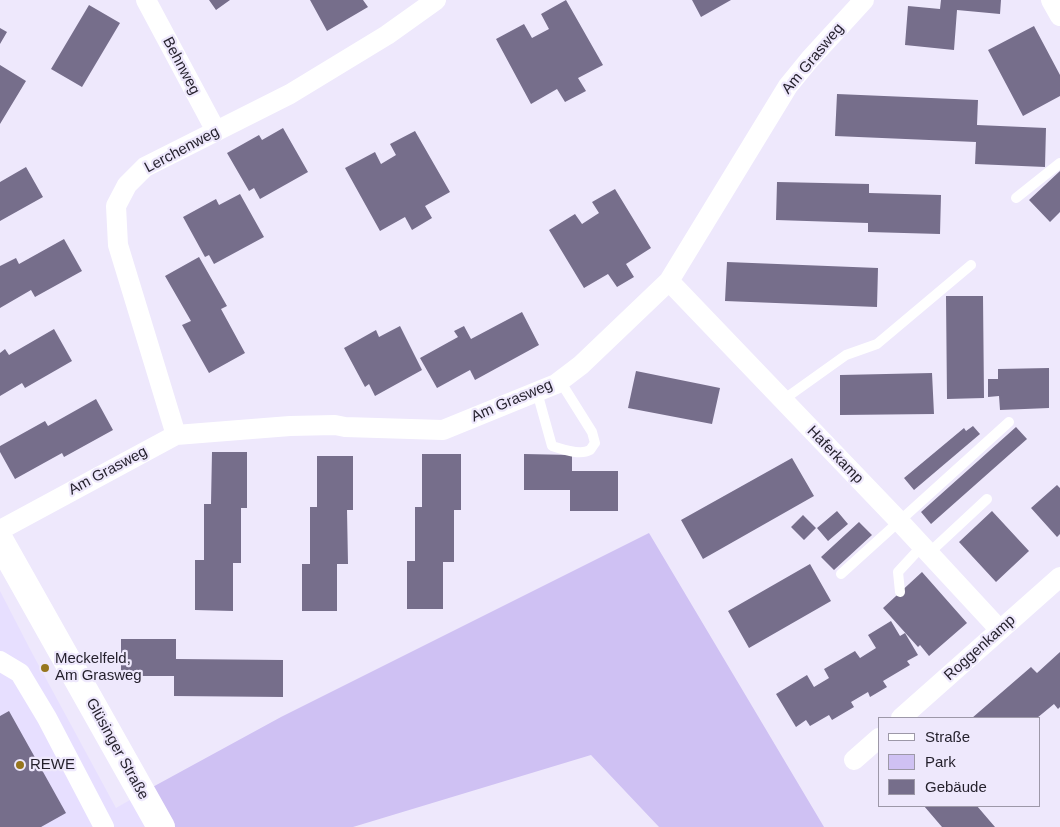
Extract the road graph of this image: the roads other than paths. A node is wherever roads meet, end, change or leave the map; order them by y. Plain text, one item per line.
1 (146, 0) edge
2 (436, 0) edge
3 (864, 0) edge
4 (1051, 0) edge
5 (1060, 16) edge
6 (216, 131) junction
7 (1060, 163) edge
8 (1016, 198) dead end
9 (971, 265) dead end
10 (669, 281) junction
11 (560, 381) junction
12 (537, 392) junction
13 (782, 400) junction
14 (1008, 422) dead end
15 (176, 435) junction
16 (987, 499) dead end
17 (899, 521) junction
18 (0, 530) edge
19 (0, 541) edge
20 (926, 549) junction
21 (841, 574) dead end
22 (1060, 577) edge
23 (900, 592) dead end
24 (1000, 630) junction
25 (0, 660) edge
26 (902, 717) edge
27 (878, 739) edge
28 (854, 760) dead end
29 (104, 827) edge
30 (161, 827) edge

1 - 6 street, Behnweg
2 - 6 street, Lerchenweg
3 - 10 street, Am Grasweg
4 - 5 street
6 - 15 street, Lerchenweg
7 - 8 lane
9 - 13 lane
10 - 11 street, Am Grasweg
10 - 13 street, Haferkamp
11 - 12 street, Am Grasweg
11 - 12 lane
12 - 15 street, Am Grasweg
13 - 17 street, Haferkamp
14 - 17 lane
15 - 18 street, Am Grasweg
16 - 20 lane
17 - 20 street, Haferkamp
17 - 21 lane
19 - 30 main road, Glüsinger Straße
20 - 23 lane
20 - 24 street, Haferkamp
22 - 24 street, Roggenkamp
24 - 26 street, Roggenkamp
25 - 29 street
27 - 28 street

